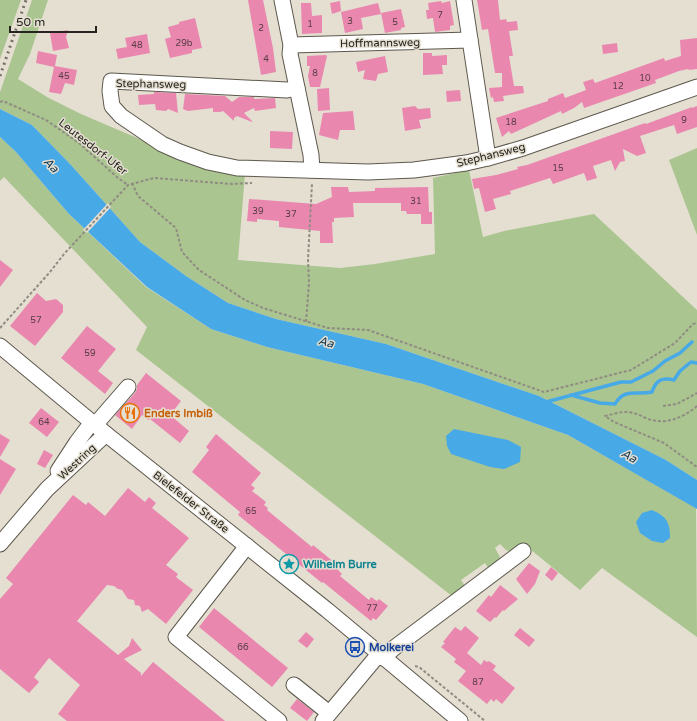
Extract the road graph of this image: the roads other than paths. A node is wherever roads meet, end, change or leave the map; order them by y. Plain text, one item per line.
1 (282, 0) edge
2 (464, 0) edge
3 (470, 40) junction
4 (291, 45) junction
5 (697, 87) edge
6 (297, 88) junction
7 (488, 158) junction
8 (312, 170) junction
9 (0, 346) edge
10 (128, 387) dead end
11 (98, 427) junction
12 (0, 544) edge
13 (247, 546) junction
14 (523, 551) dead end
15 (381, 656) junction
16 (294, 685) dead end
17 (326, 717) edge
18 (279, 721) edge
19 (460, 721) edge

1 - 4 street
2 - 3 street
3 - 4 street, Hoffmannsweg
3 - 7 street
4 - 6 street
5 - 7 street, Stephansweg
6 - 8 street
6 - 8 street, Stephansweg
7 - 8 street, Stephansweg
9 - 11 street, Bielefelder Straße
10 - 11 street, Westring
11 - 12 street, Westring
11 - 13 street, Bielefelder Straße
13 - 15 street, Bielefelder Straße
13 - 18 street
14 - 15 street
15 - 17 street
15 - 19 street, Bielefelder Straße
16 - 17 street

